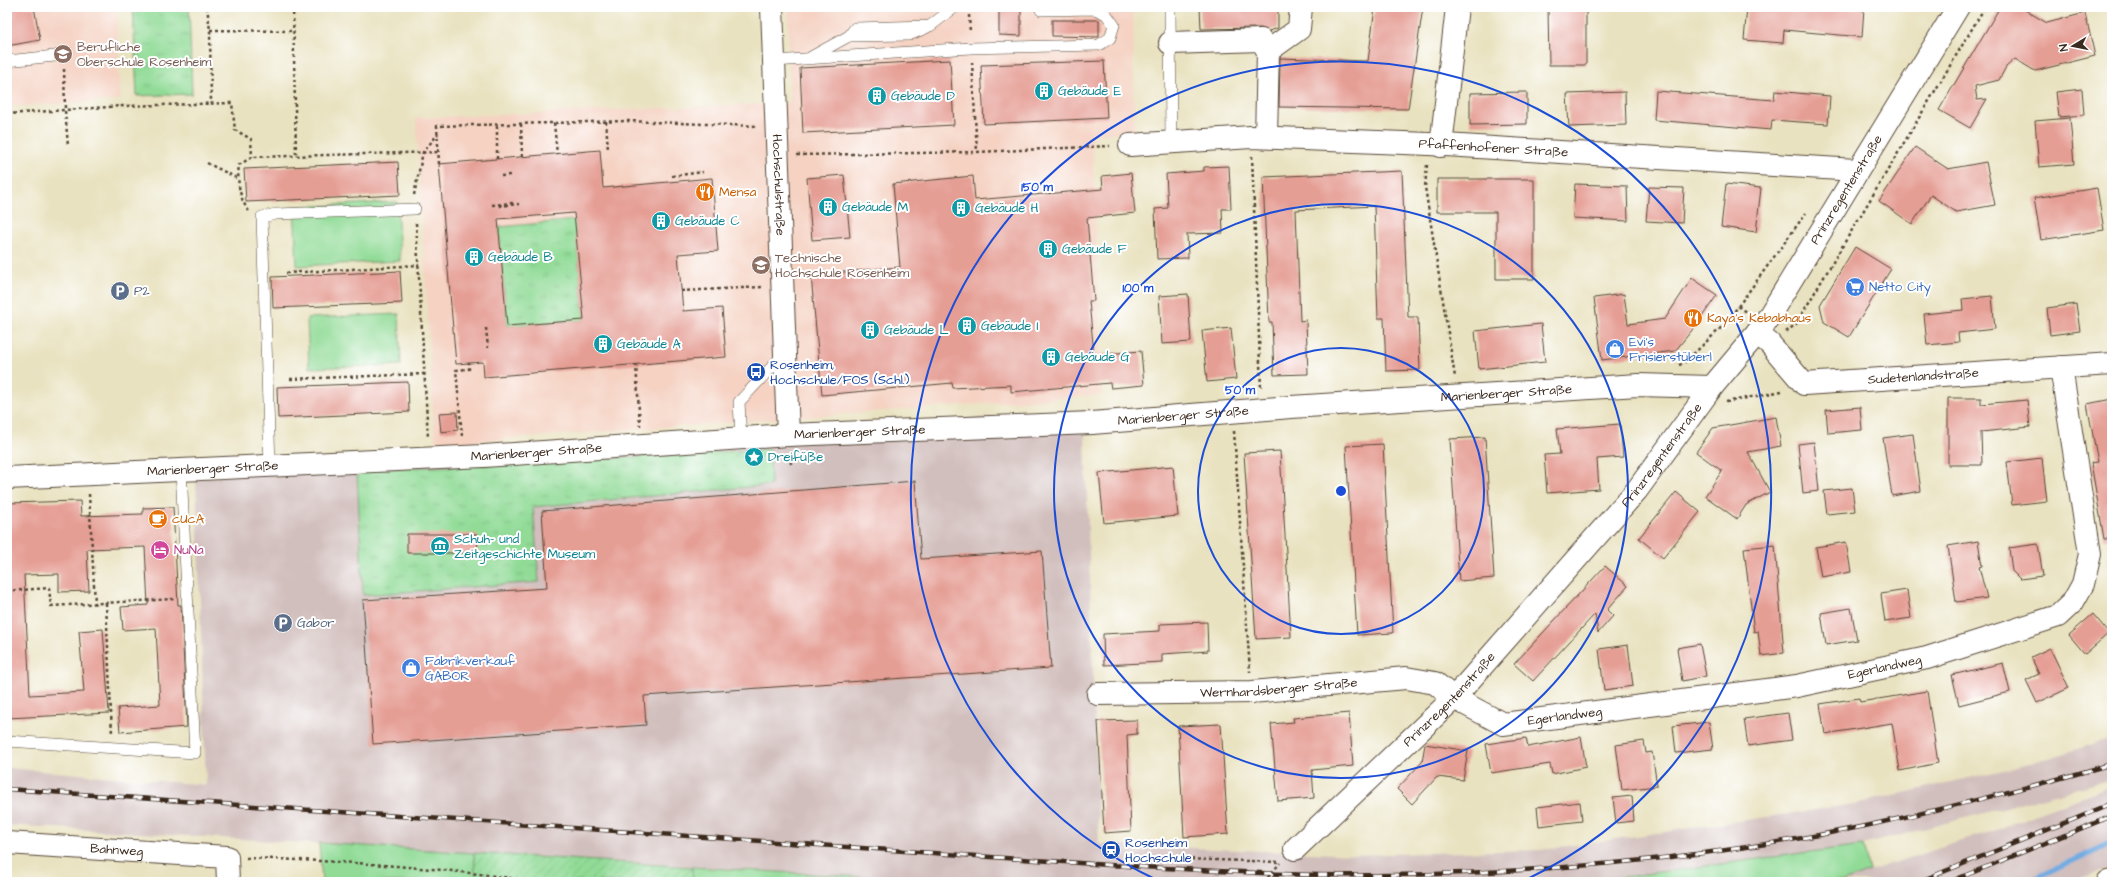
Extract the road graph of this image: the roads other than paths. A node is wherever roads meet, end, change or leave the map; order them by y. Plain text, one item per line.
1 (772, 7) edge
2 (955, 7) edge
3 (1170, 7) edge
4 (1301, 7) edge
5 (1457, 7) edge
6 (1958, 7) edge
7 (1041, 10) dead end
8 (1170, 43) junction
9 (1268, 51) junction
10 (64, 55) road end
11 (808, 59) junction
12 (7, 61) edge
13 (774, 61) junction
14 (1259, 137) junction
15 (1171, 142) junction
16 (1130, 145) road end
17 (1435, 145) junction
18 (1857, 170) junction
19 (415, 208) dead end
20 (1764, 338) junction
21 (786, 352) junction
22 (2112, 364) edge
23 (2061, 367) junction
24 (1712, 387) junction
25 (788, 435) junction
26 (741, 439) junction
27 (270, 466) junction
28 (181, 470) junction
29 (7, 478) edge
30 (1098, 694) dead end
31 (1454, 698) junction
32 (7, 741) edge
33 (7, 843) edge
34 (1288, 856) road end
35 (2112, 881) edge
36 (228, 882) edge
37 (2108, 882) edge

1 - 13 street, Hochschulstraße
2 - 11 lane
3 - 8 lane
4 - 9 street
5 - 17 street
6 - 18 street, Prinzregentenstraße
7 - 11 lane
8 - 9 street
8 - 15 lane
9 - 14 street
10 - 12 lane
11 - 13 lane
13 - 21 street, Hochschulstraße
14 - 15 street, Pfaffenhofener Straße
14 - 17 street, Pfaffenhofener Straße
15 - 16 street, Pfaffenhofener Straße
17 - 18 street, Pfaffenhofener Straße
18 - 20 street, Prinzregentenstraße
19 - 27 lane
20 - 23 street, Sudetenlandstraße
20 - 24 street, Prinzregentenstraße
21 - 25 street, Hochschulstraße
21 - 26 lane
22 - 23 street, Sudetenlandstraße
23 - 31 street, Egerlandweg
24 - 25 street, Marienberger Straße
24 - 31 street, Prinzregentenstraße
25 - 26 street, Marienberger Straße
26 - 27 street, Marienberger Straße
27 - 28 street, Marienberger Straße
28 - 29 street, Marienberger Straße
28 - 32 lane
30 - 31 street, Wernhardsberger Straße
31 - 34 street, Prinzregentenstraße
33 - 36 street, Bahnweg
35 - 37 street

